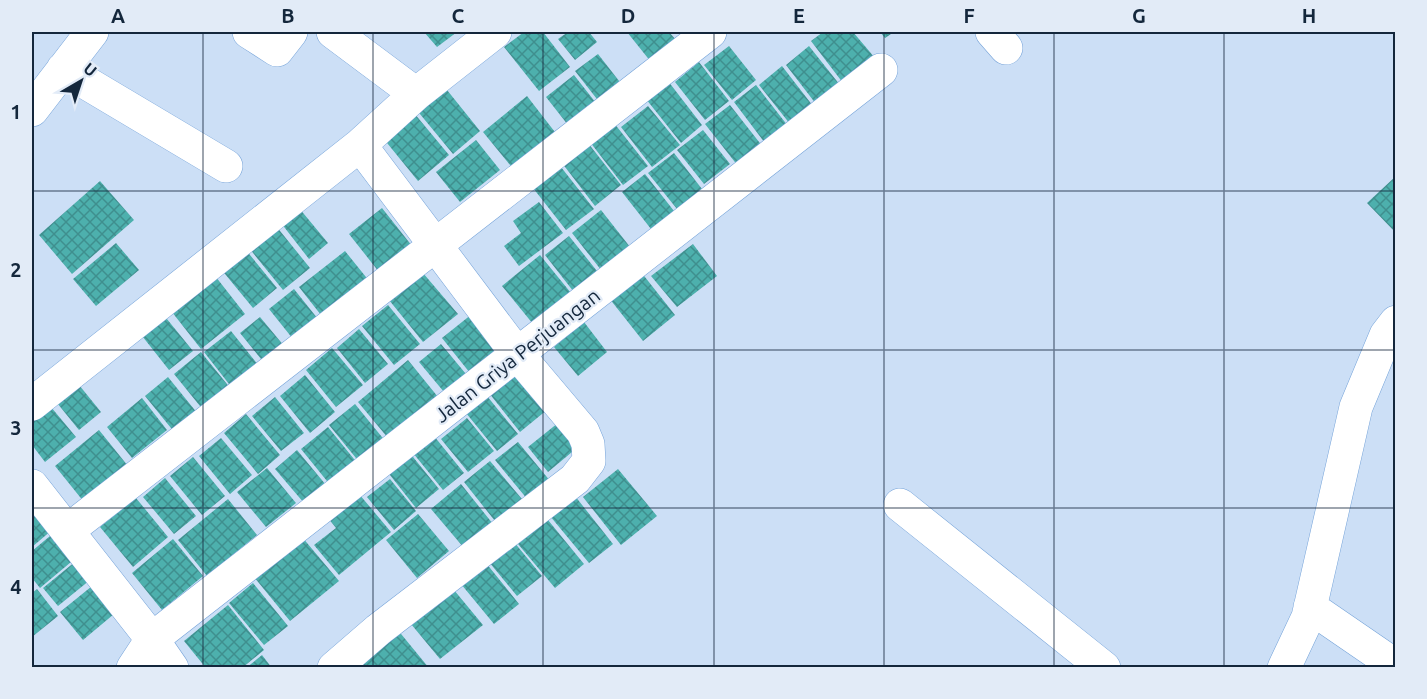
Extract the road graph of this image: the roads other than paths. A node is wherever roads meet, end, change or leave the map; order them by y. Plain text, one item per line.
1 (92, 32) edge
2 (249, 32) edge
3 (291, 32) edge
4 (333, 32) edge
5 (495, 32) edge
6 (711, 32) edge
7 (63, 69) junction
8 (881, 70) dead end
9 (416, 94) junction
10 (32, 110) edge
11 (360, 145) junction
12 (226, 166) dead end
13 (435, 247) junction
14 (1395, 322) edge
15 (518, 355) junction
16 (32, 404) edge
17 (32, 486) edge
18 (900, 505) dead end
19 (67, 531) junction
20 (1310, 607) junction
21 (152, 639) junction
22 (1395, 666) edge
23 (133, 668) edge
24 (172, 668) edge
25 (334, 668) edge
26 (1104, 668) edge
27 (1284, 668) edge

1 - 7 street
2 - 3 street
4 - 9 street
5 - 9 street
6 - 13 street
7 - 10 street
7 - 12 street
8 - 15 street, Jalan Griya Perjuangan
9 - 11 street
11 - 13 street
11 - 16 street
13 - 15 street
13 - 19 street
14 - 20 street
15 - 21 street, Jalan Griya Perjuangan
15 - 25 street
17 - 19 street
18 - 26 street
19 - 21 street
20 - 22 street
20 - 27 street
21 - 23 street, Jalan Griya Perjuangan
21 - 24 street

